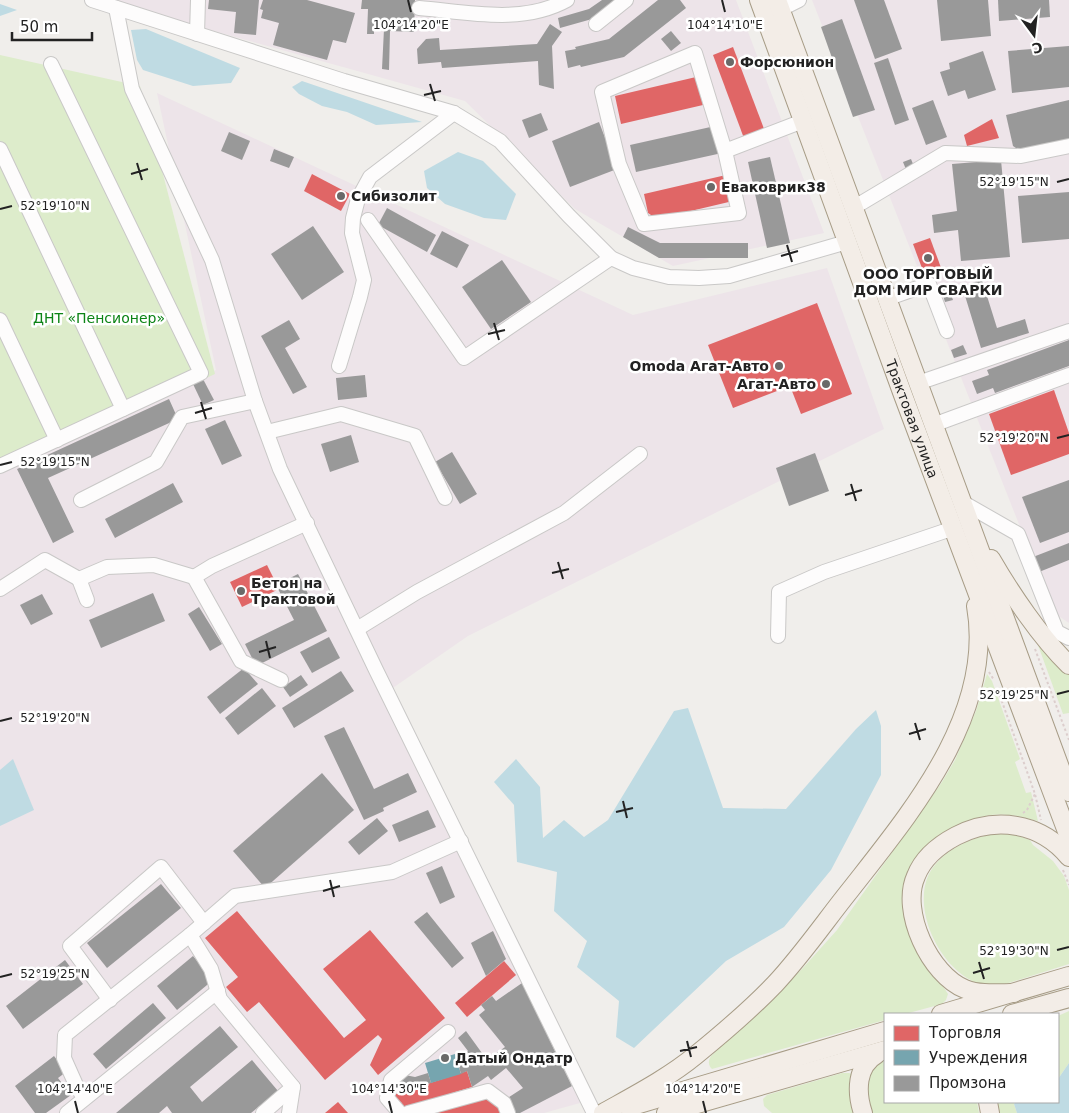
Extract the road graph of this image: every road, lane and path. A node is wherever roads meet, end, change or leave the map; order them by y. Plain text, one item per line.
1 (92, 0) edge
2 (198, 0) edge
3 (567, 0) edge
4 (626, 0) edge
5 (759, 0) edge
6 (799, 0) edge
7 (779, 5) edge
8 (116, 8) junction
9 (419, 8) dead end
10 (596, 24) dead end
11 (197, 34) junction
12 (51, 64) dead end
13 (454, 113) junction
14 (803, 122) junction
15 (1069, 146) edge
16 (0, 149) edge
17 (725, 151) junction
18 (853, 208) junction
19 (368, 220) dead end
20 (847, 242) junction
21 (611, 258) junction
22 (886, 299) junction
23 (0, 320) edge
24 (947, 331) dead end
25 (1069, 331) edge
26 (339, 366) dead end
27 (1069, 375) edge
28 (918, 383) junction
29 (255, 401) junction
30 (123, 410) junction
31 (933, 426) junction
32 (267, 432) junction
33 (57, 440) junction
34 (640, 454) dead end
35 (0, 466) edge
36 (444, 498) dead end
37 (81, 500) dead end
38 (962, 502) junction
39 (307, 523) junction
40 (961, 523) junction
41 (968, 567) junction
42 (194, 577) junction
43 (79, 579) junction
44 (0, 589) edge
45 (87, 600) dead end
46 (357, 629) junction
47 (778, 636) dead end
48 (1069, 638) edge
49 (1032, 642) dead end
50 (1069, 665) edge
51 (989, 672) dead end
52 (281, 680) dead end
53 (1069, 740) edge
54 (1069, 792) edge
55 (1035, 794) junction
56 (1017, 816) dead end
57 (1042, 822) dead end
58 (1069, 837) edge
59 (461, 841) junction
60 (1069, 857) edge
61 (204, 924) junction
62 (190, 935) junction
63 (1069, 976) edge
64 (218, 990) junction
65 (1014, 992) junction
66 (110, 1000) junction
67 (1069, 1000) edge
68 (944, 1013) edge
69 (1016, 1013) edge
70 (1043, 1013) edge
71 (884, 1031) edge
72 (448, 1032) dead end
73 (884, 1050) edge
74 (294, 1087) junction
75 (84, 1098) junction
76 (67, 1113) edge
77 (263, 1113) edge
78 (289, 1113) edge
79 (400, 1113) edge
80 (408, 1113) edge
81 (508, 1113) edge
82 (594, 1113) edge
83 (603, 1113) edge
84 (609, 1113) edge
85 (666, 1113) edge
86 (863, 1113) edge

1 - 8 lane
2 - 11 lane
3 - 9 lane
4 - 10 lane
5 - 14 main road, Трактовая улица
6 - 7 lane
7 - 18 main road, Трактовая улица
8 - 11 lane
8 - 29 lane
11 - 13 lane
12 - 30 lane
13 - 21 lane
13 - 26 lane
14 - 17 lane
14 - 20 main road, Трактовая улица
15 - 18 lane
16 - 30 lane
17 - 17 lane
18 - 22 main road, Трактовая улица
19 - 21 lane
20 - 21 lane
20 - 40 main road, Трактовая улица
22 - 24 lane
22 - 28 main road, Трактовая улица
23 - 33 lane
25 - 28 lane
27 - 31 lane
28 - 31 main road, Трактовая улица
29 - 32 lane
29 - 37 lane
30 - 33 lane
31 - 38 main road, Трактовая улица
32 - 36 lane
32 - 39 lane
33 - 35 lane
34 - 46 lane
38 - 40 main road, Трактовая улица
38 - 48 lane
39 - 42 lane
39 - 46 lane
40 - 41 main road, Трактовая улица
40 - 47 lane
40 - 50 main road
40 - 54 main road, Трактовая улица
41 - 58 main road, Трактовая улица
41 - 83 main road
42 - 43 lane
42 - 52 lane
43 - 44 lane
43 - 45 lane
46 - 59 lane
49 - 53 path
51 - 55 path
55 - 56 path
55 - 57 path
59 - 61 lane
59 - 82 lane
60 - 65 main road
61 - 62 lane
61 - 66 lane
62 - 64 lane
62 - 66 lane
63 - 65 main road
64 - 74 lane
64 - 75 lane
65 - 68 main road
66 - 75 lane
67 - 69 main road
67 - 70 main road
71 - 84 main road
72 - 79 lane
73 - 85 main road
73 - 86 main road
74 - 77 lane
74 - 78 lane
75 - 76 lane
80 - 81 lane

